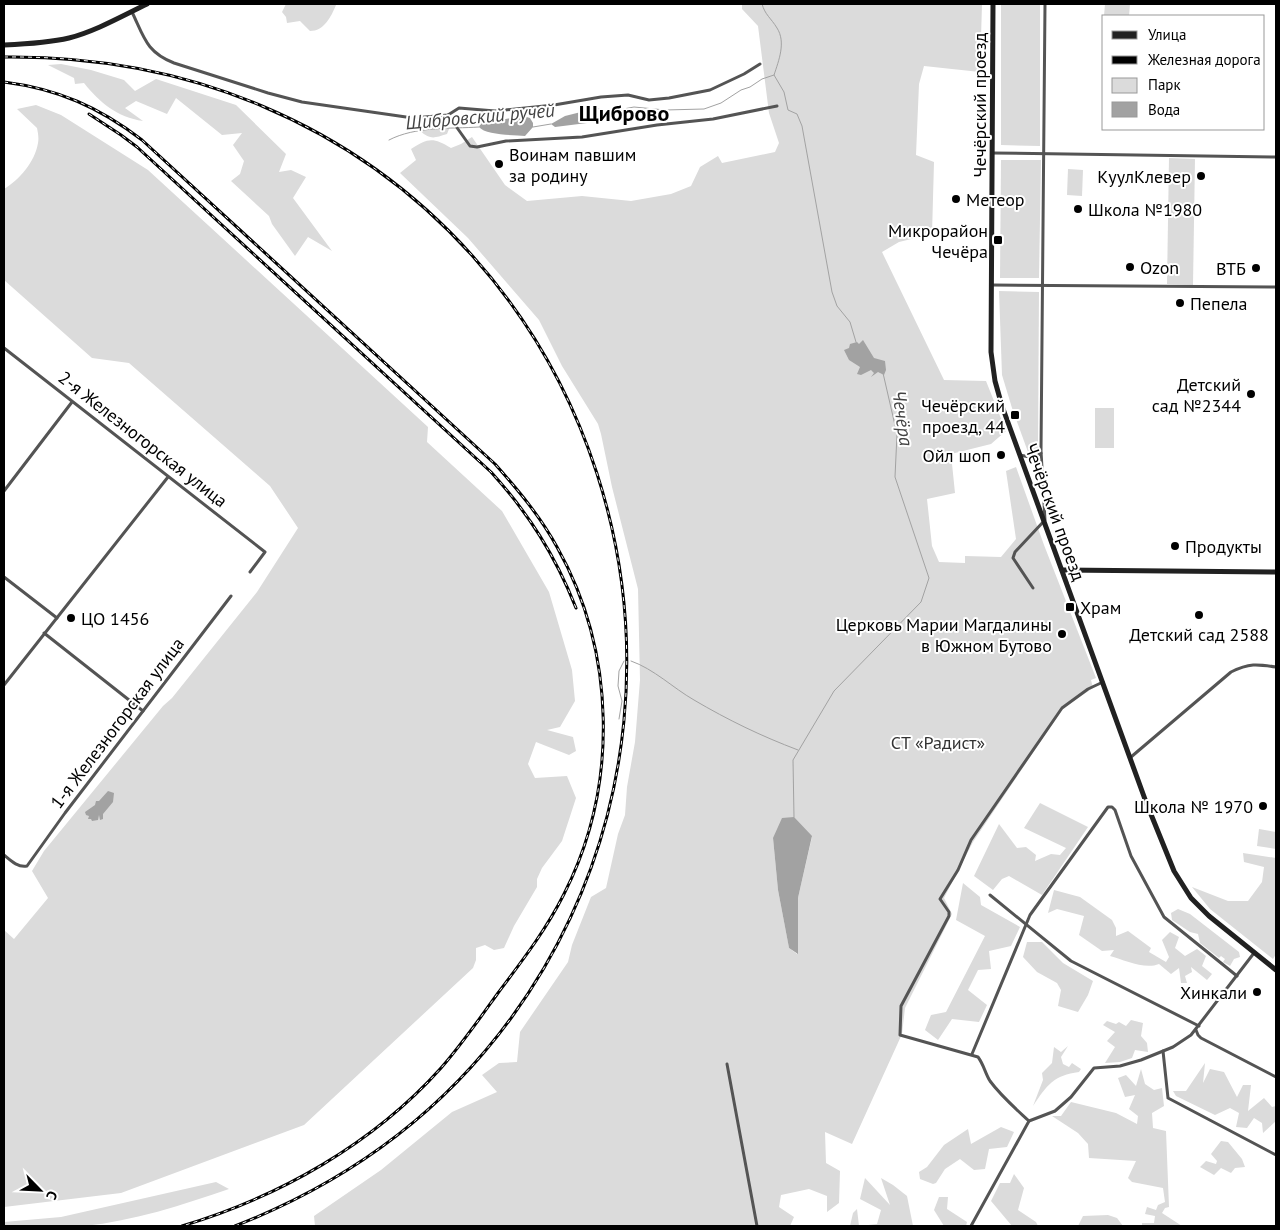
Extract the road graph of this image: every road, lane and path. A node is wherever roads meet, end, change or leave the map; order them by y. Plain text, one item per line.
1 (147, 4) edge
2 (993, 4) edge
3 (1045, 4) edge
4 (132, 12) junction
5 (4, 45) edge
6 (760, 64) dead end
7 (778, 106) dead end
8 (448, 114) junction
9 (992, 153) junction
10 (1044, 155) junction
11 (1276, 157) edge
12 (992, 285) junction
13 (1042, 285) junction
14 (1276, 287) edge
15 (4, 348) edge
16 (72, 402) junction
17 (1042, 453) junction
18 (1020, 455) junction
19 (168, 477) junction
20 (4, 491) edge
21 (1045, 520) junction
22 (1062, 570) junction
23 (250, 572) dead end
24 (1276, 572) edge
25 (4, 577) edge
26 (1033, 588) dead end
27 (231, 596) dead end
28 (57, 618) junction
29 (44, 633) junction
30 (1276, 667) edge
31 (1103, 682) junction
32 (4, 685) edge
33 (143, 711) junction
34 (1131, 757) junction
35 (4, 855) edge
36 (990, 894) dead end
37 (1026, 924) junction
38 (1254, 954) junction
39 (1276, 970) edge
40 (1237, 976) junction
41 (1197, 1028) junction
42 (1163, 1051) junction
43 (972, 1054) junction
44 (726, 1064) dead end
45 (1276, 1077) edge
46 (1028, 1121) junction
47 (1276, 1155) edge
48 (757, 1226) edge
49 (971, 1226) edge

1 - 4 main road
2 - 9 main road, Чечёрский проезд
3 - 10 street
4 - 5 main road
4 - 8 street
6 - 8 street
7 - 8 street
9 - 10 street
9 - 12 main road, Чечёрский проезд
10 - 11 street
10 - 13 street, Чечёрский проезд
12 - 13 street
12 - 18 main road, Чечёрский проезд
13 - 14 street
13 - 17 street, Чечёрский проезд
15 - 16 street, 2-я Железногорская улица
16 - 19 street, 2-я Железногорская улица
16 - 20 street
17 - 18 street
17 - 21 street, Чечёрский проезд
18 - 21 main road, Чечёрский проезд
19 - 23 street, 2-я Железногорская улица
19 - 28 street
21 - 22 main road, Чечёрский проезд
21 - 26 street
22 - 24 main road
22 - 31 main road, Чечёрский проезд
25 - 28 street
27 - 33 street, 1-я Железногорская улица
28 - 29 street
29 - 32 street
29 - 33 street
30 - 34 street
31 - 34 main road, Чечёрский проезд
31 - 43 street
33 - 35 street, 1-я Железногорская улица
34 - 38 main road, Чечёрский проезд
36 - 37 street
37 - 40 street
37 - 41 street
37 - 43 street
38 - 39 main road, Чечёрский проезд
38 - 40 street
40 - 41 street
41 - 42 street
41 - 45 street
42 - 46 street
42 - 47 street
43 - 46 street
44 - 48 street
46 - 49 street

